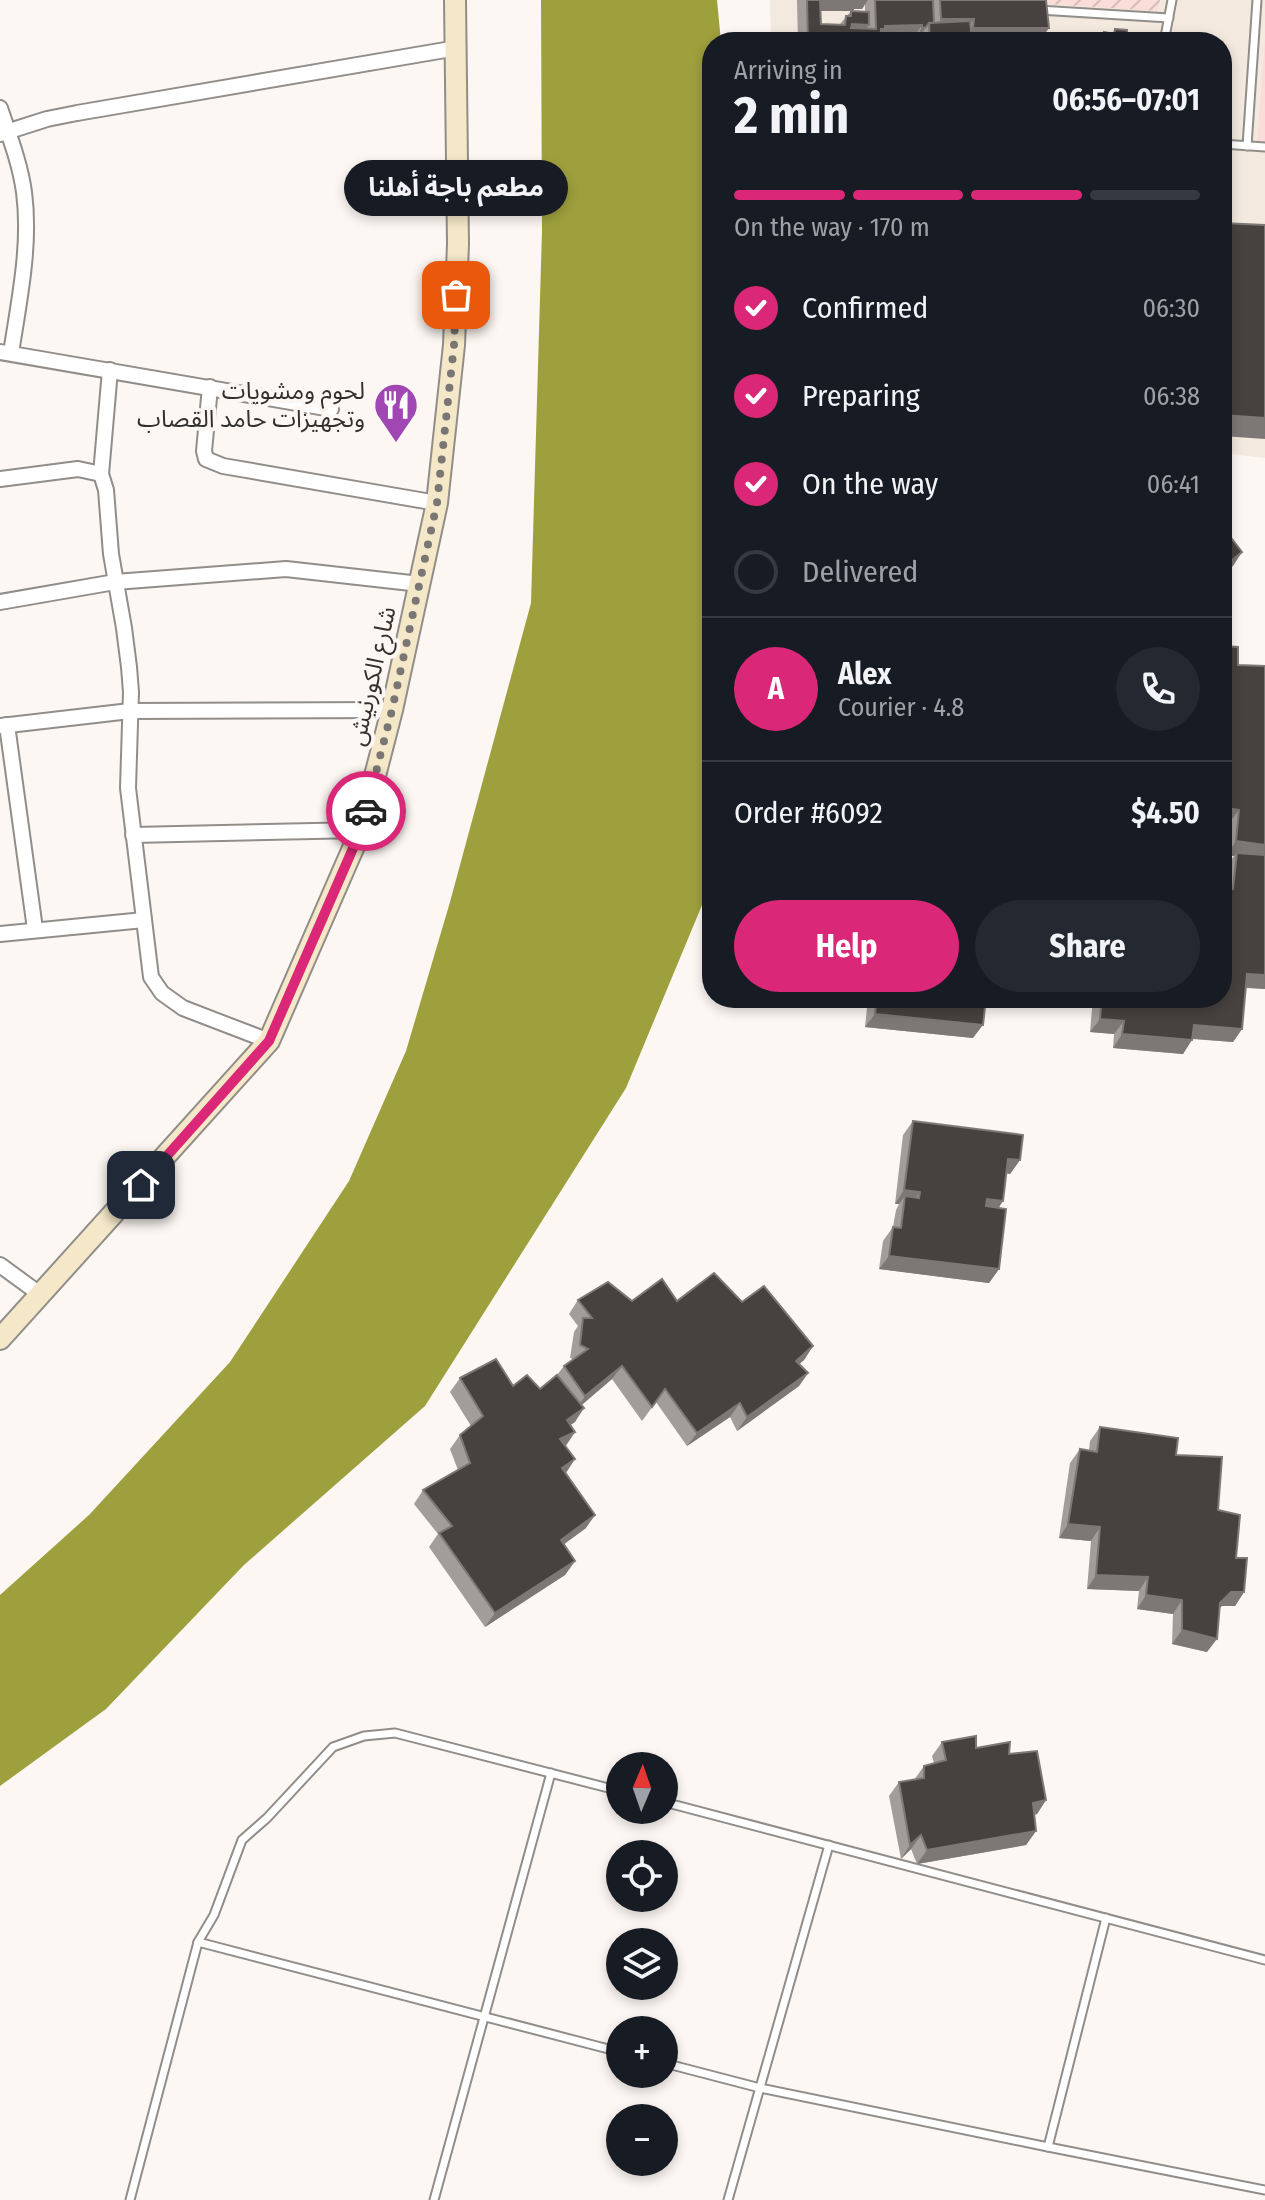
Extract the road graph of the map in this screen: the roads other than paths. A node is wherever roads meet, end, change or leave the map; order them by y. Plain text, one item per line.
1 (455, 0) edge
2 (1172, 0) edge
3 (1257, 0) edge
4 (1039, 10) edge
5 (1169, 18) junction
6 (1166, 32) edge
7 (457, 48) junction
8 (0, 108) edge
9 (4, 133) edge
10 (1232, 145) edge
11 (1247, 146) junction
12 (1265, 147) edge
13 (6, 353) edge
14 (110, 370) junction
15 (210, 387) junction
16 (331, 409) dead end
17 (101, 474) junction
18 (0, 479) edge
19 (437, 503) junction
20 (115, 582) junction
21 (420, 584) junction
22 (0, 602) edge
23 (392, 710) junction
24 (130, 711) junction
25 (4, 726) edge
26 (361, 830) junction
27 (133, 835) junction
28 (144, 920) junction
29 (35, 929) junction
30 (0, 934) edge
31 (269, 1041) junction
32 (0, 1265) edge
33 (41, 1295) junction
34 (0, 1339) edge
35 (551, 1773) junction
36 (606, 1787) edge
37 (678, 1806) edge
38 (829, 1845) junction
39 (1106, 1918) junction
40 (198, 1942) junction
41 (1265, 1960) edge
42 (484, 2017) junction
43 (606, 2048) edge
44 (678, 2067) edge
45 (760, 2088) junction
46 (1048, 2147) junction
47 (1265, 2190) edge
48 (130, 2200) edge
49 (434, 2200) edge
50 (728, 2200) edge

1 - 7 street, شارع الكورنيش
2 - 5 lane
3 - 11 lane
4 - 5 lane
5 - 6 lane
7 - 9 street
7 - 19 street, شارع الكورنيش
8 - 9 street
9 - 13 street
10 - 11 lane
11 - 12 lane
13 - 14 street
14 - 15 street
14 - 17 street
15 - 16 street
15 - 19 street
17 - 18 street
17 - 20 street
19 - 21 street, شارع الكورنيش
20 - 21 street
20 - 22 street
20 - 24 street
21 - 23 street, شارع الكورنيش
23 - 24 street
23 - 26 street, شارع الكورنيش
24 - 25 street
24 - 27 street
25 - 29 street
26 - 27 street
26 - 31 street, شارع الكورنيش
27 - 28 street
28 - 29 street
28 - 31 street
29 - 30 street
31 - 33 street, شارع الكورنيش
32 - 33 street
33 - 34 street, شارع الكورنيش
35 - 36 lane
35 - 40 lane
35 - 42 lane
37 - 38 lane
38 - 39 lane
38 - 45 lane
39 - 41 lane
39 - 46 lane
40 - 42 lane
40 - 48 lane
42 - 43 lane
42 - 49 lane
44 - 45 lane
45 - 46 lane
45 - 50 lane
46 - 47 lane

